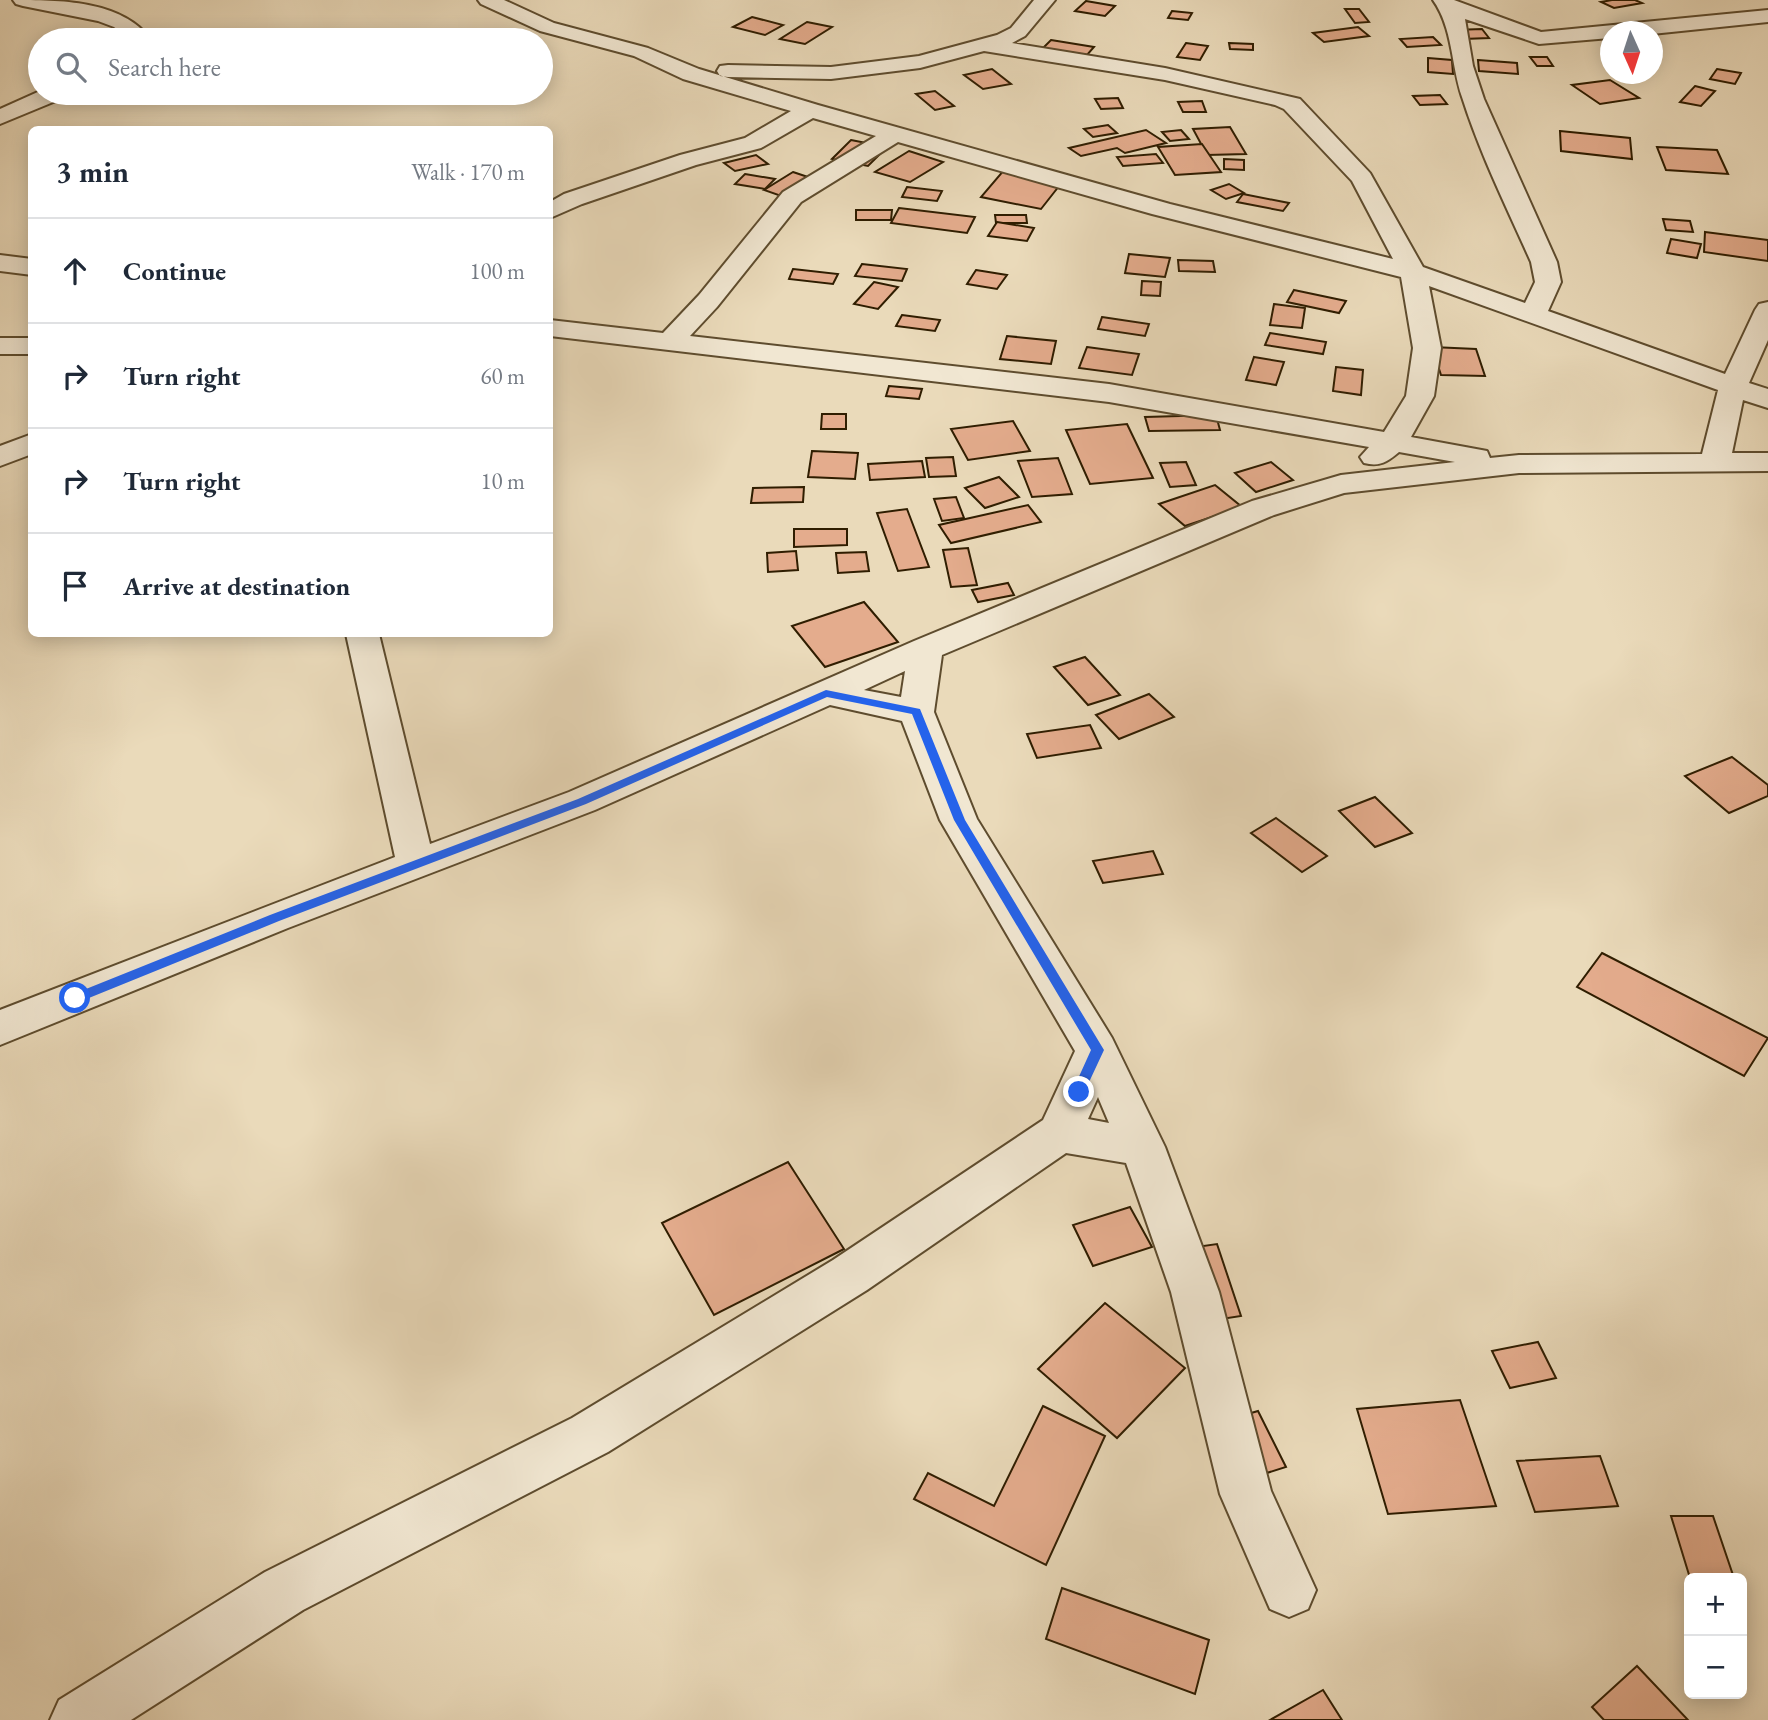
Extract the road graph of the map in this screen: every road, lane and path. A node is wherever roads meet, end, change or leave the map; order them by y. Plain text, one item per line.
1 (23, 0) edge
2 (488, 0) edge
3 (1045, 0) edge
4 (1448, 4) edge
5 (1768, 16) edge
6 (1663, 27) edge
7 (129, 28) edge
8 (551, 28) edge
9 (553, 29) edge
10 (1600, 33) edge
11 (986, 45) junction
12 (679, 69) junction
13 (28, 105) edge
14 (810, 110) junction
15 (0, 117) edge
16 (896, 133) junction
17 (553, 209) edge
18 (0, 263) edge
19 (28, 266) edge
20 (1413, 272) junction
21 (1768, 310) edge
22 (1532, 316) junction
23 (553, 328) edge
24 (670, 341) junction
25 (0, 346) edge
26 (28, 346) edge
27 (1733, 386) junction
28 (1768, 399) edge
29 (1393, 442) junction
30 (28, 445) edge
31 (0, 457) edge
32 (1716, 461) junction
33 (1768, 462) edge
34 (1520, 464) junction
35 (1341, 484) junction
36 (363, 637) edge
37 (926, 649) junction
38 (826, 693) junction
39 (916, 712) junction
40 (416, 864) junction
41 (0, 1028) edge
42 (1097, 1050) junction
43 (1060, 1133) junction
44 (1143, 1147) junction
45 (1289, 1590) dead end
46 (79, 1720) edge

1 - 7 street
2 - 8 street
3 - 11 street
4 - 10 street
4 - 22 street
5 - 6 street
9 - 12 street
11 - 12 street
11 - 20 street
12 - 14 street
13 - 15 street
14 - 16 street
14 - 17 street
16 - 20 street
16 - 24 street
18 - 19 street
20 - 22 street
20 - 29 street
21 - 27 street
22 - 27 street
23 - 24 street
24 - 29 street
25 - 26 street
27 - 28 street
27 - 32 street
29 - 34 street
29 - 35 street
30 - 31 street
32 - 33 street
32 - 34 street
34 - 35 street
35 - 37 street
36 - 40 street
37 - 38 street
37 - 39 street
38 - 39 street
38 - 40 street
39 - 42 street
40 - 41 street
42 - 43 street
42 - 44 street
43 - 44 street
43 - 46 street
44 - 45 street

